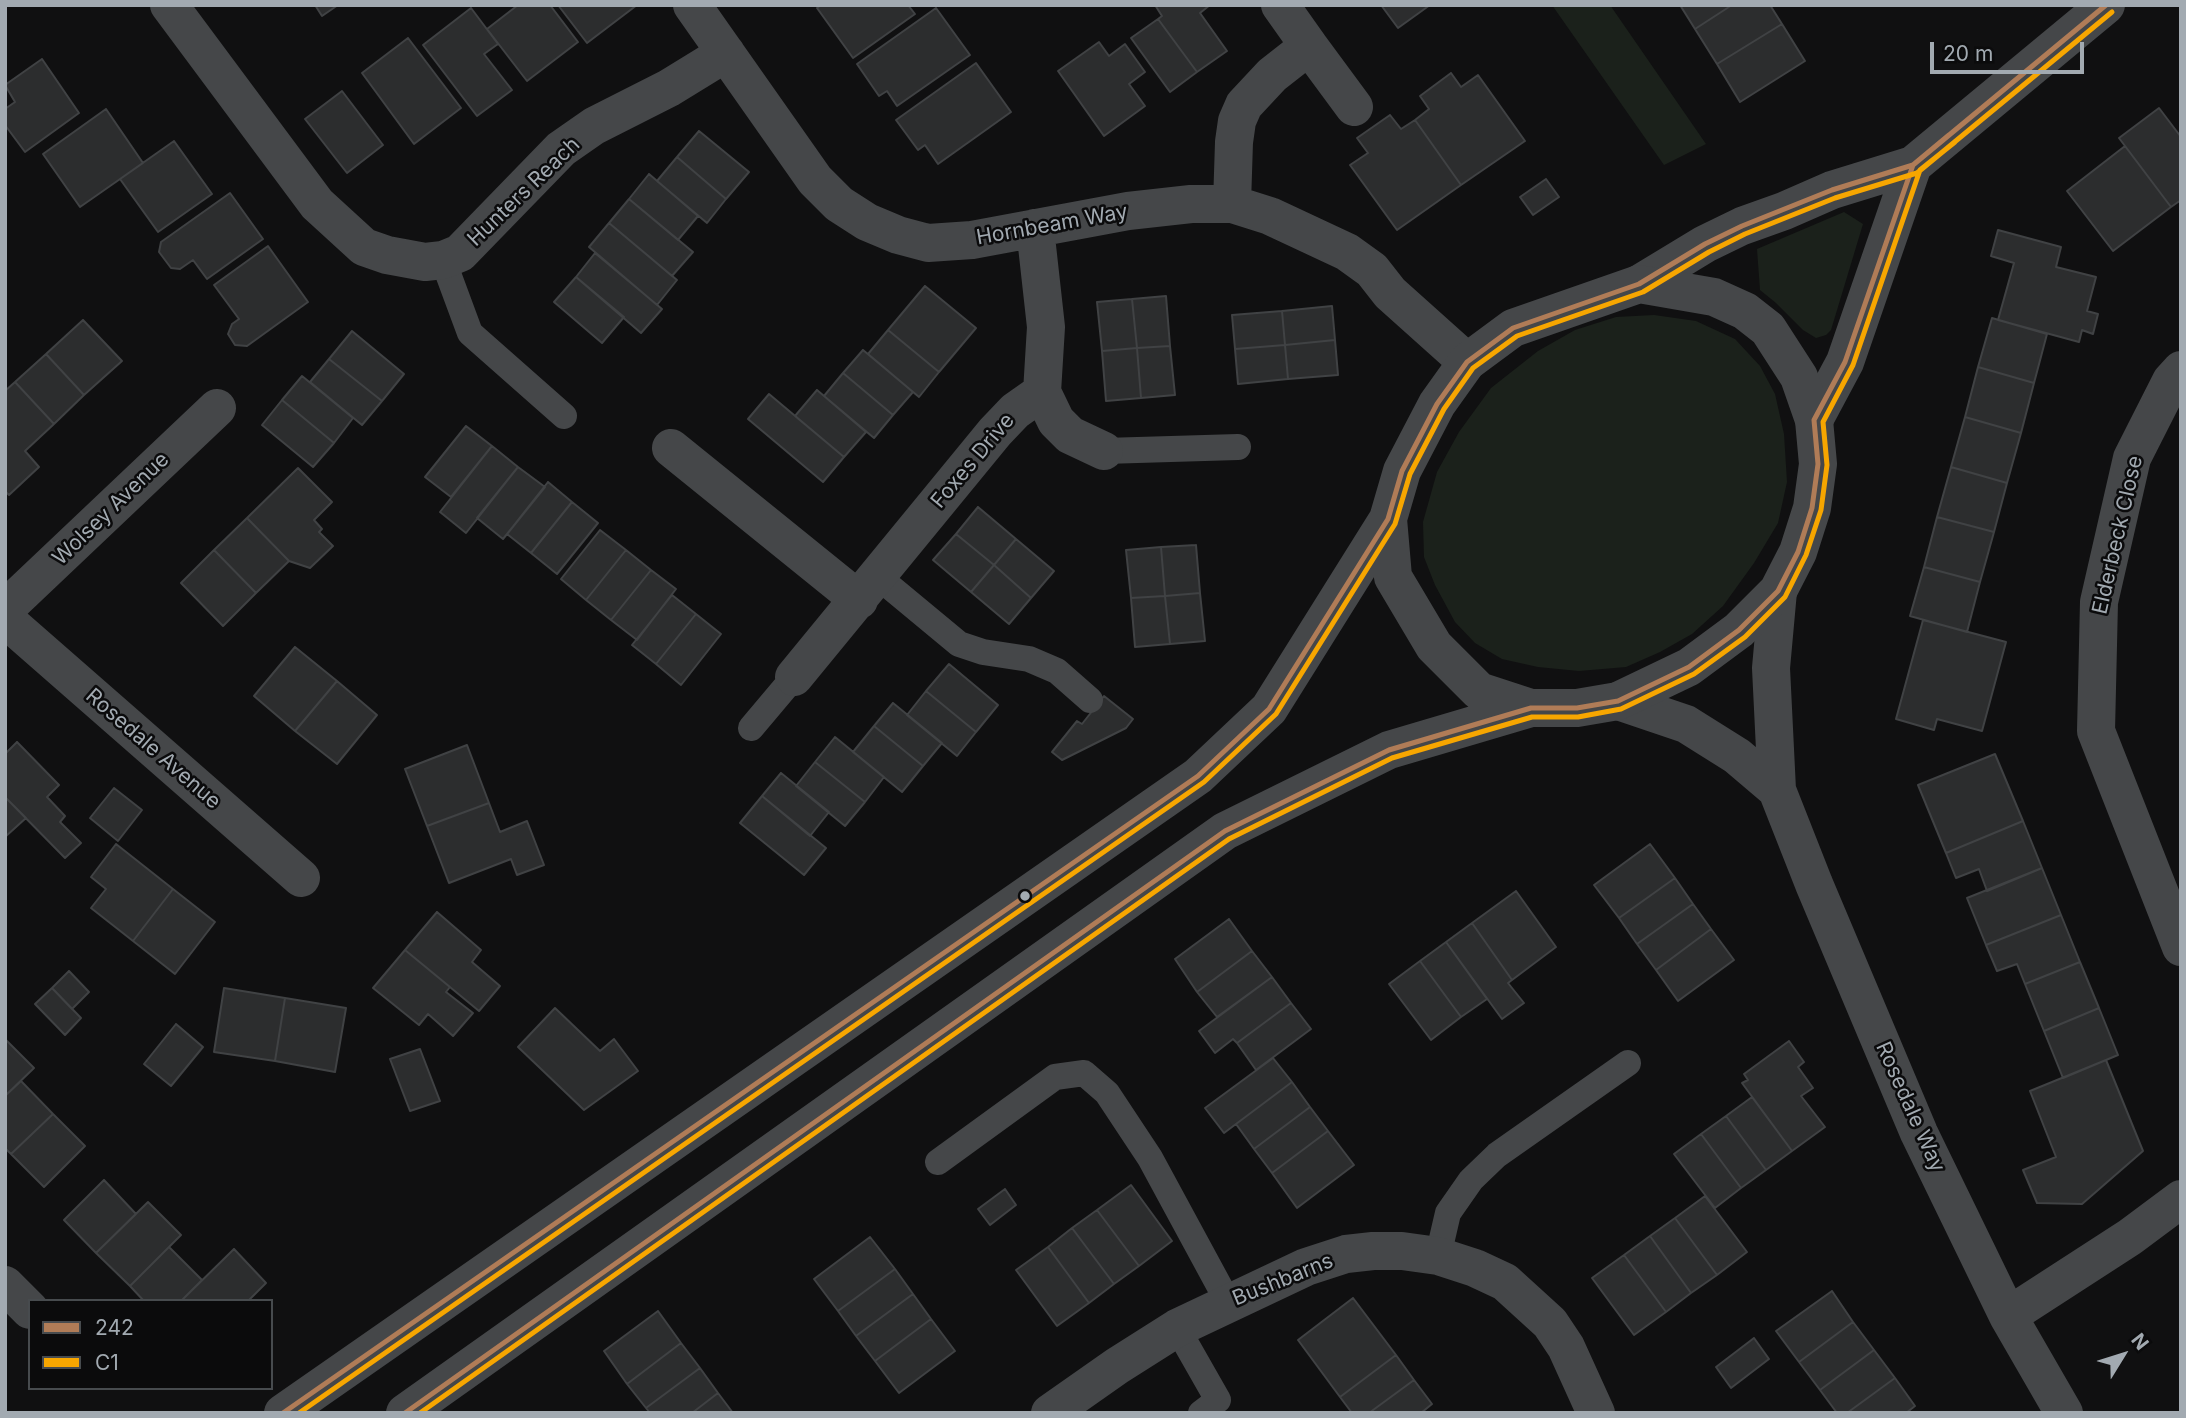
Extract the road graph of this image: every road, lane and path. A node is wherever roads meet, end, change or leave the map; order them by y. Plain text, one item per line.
1 (169, 5) edge
2 (692, 5) edge
3 (1280, 5) edge
4 (2106, 5) edge
5 (1309, 46) junction
6 (726, 53) junction
7 (1354, 107) dead end
8 (1913, 165) junction
9 (1232, 204) junction
10 (1035, 228) junction
11 (443, 260) junction
12 (1639, 284) junction
13 (1467, 362) junction
14 (2181, 370) edge
15 (1042, 392) junction
16 (217, 408) dead end
17 (564, 416) dead end
18 (1814, 420) junction
19 (1238, 447) dead end
20 (671, 448) dead end
21 (1104, 451) joint
22 (1388, 519) junction
23 (868, 588) junction
24 (1778, 591) junction
25 (5, 609) edge
26 (5, 619) edge
27 (794, 677) joint
28 (1090, 700) dead end
29 (1618, 701) junction
30 (1531, 708) junction
31 (751, 728) dead end
32 (1777, 790) junction
33 (301, 878) dead end
34 (2181, 947) edge
35 (1628, 1063) dead end
36 (938, 1162) dead end
37 (2181, 1199) edge
38 (1438, 1256) junction
39 (5, 1285) edge
40 (1228, 1302) junction
41 (28, 1308) edge
42 (2008, 1316) junction
43 (1177, 1328) junction
44 (283, 1413) edge
45 (405, 1413) edge
46 (1050, 1413) edge
47 (1201, 1413) edge
48 (1596, 1413) edge
49 (2064, 1413) edge

1 - 11 street
2 - 6 street, Hornbeam Way
3 - 5 street
4 - 8 street, Rosedale Way
5 - 7 street
5 - 9 street
6 - 10 street, Hornbeam Way
6 - 11 street, Hunters Reach
8 - 12 street, Rosedale Way
8 - 18 street
9 - 10 street, Hornbeam Way
9 - 13 street, Hornbeam Way
10 - 15 street
11 - 17 lane
12 - 13 street, Rosedale Way
12 - 18 street, Rosedale Way
13 - 22 street, Rosedale Way
14 - 34 street, Elderbeck Close
15 - 21 street
15 - 23 street, Foxes Drive
16 - 25 street, Wolsey Avenue
18 - 24 street, Rosedale Way
19 - 21 lane
20 - 23 street
22 - 30 street, Rosedale Way
22 - 44 street, Rosedale Way
23 - 27 street, Foxes Drive
23 - 28 lane
24 - 29 street, Rosedale Way
24 - 32 street, Rosedale Way
26 - 33 street, Rosedale Avenue
27 - 31 lane
29 - 30 street, Rosedale Way
29 - 32 street, Rosedale Way
30 - 45 street, Rosedale Way
32 - 42 street, Rosedale Way
35 - 38 lane
36 - 40 lane
37 - 42 street
38 - 40 street, Bushbarns
38 - 48 street, Bushbarns
39 - 41 street
40 - 43 street, Bushbarns
42 - 49 street, Rosedale Way
43 - 46 street, Bushbarns
43 - 47 lane

